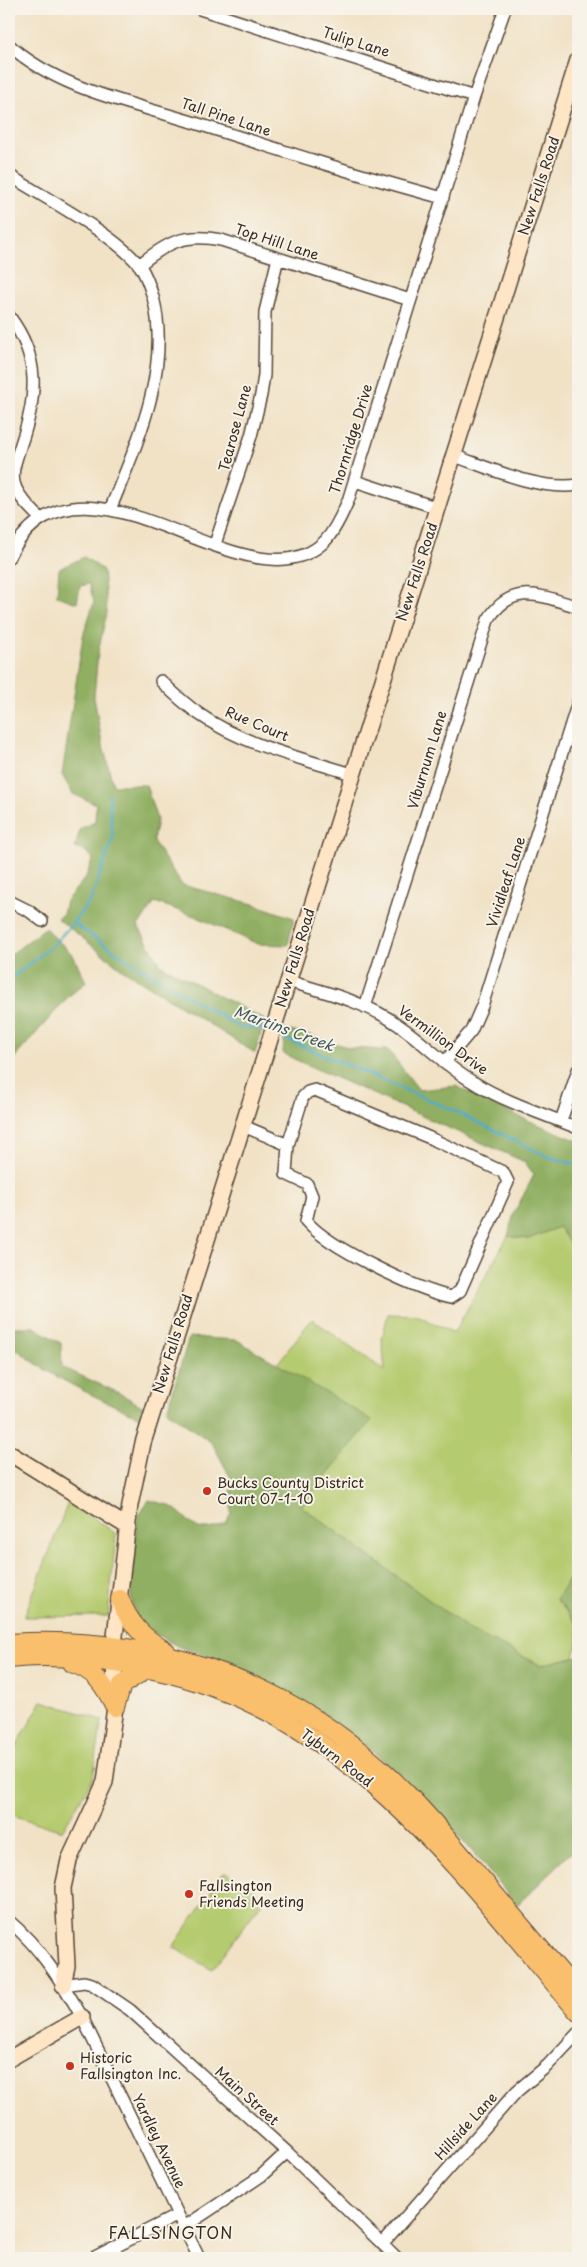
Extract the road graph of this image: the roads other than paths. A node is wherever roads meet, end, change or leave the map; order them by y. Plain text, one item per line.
1 (200, 9) edge
2 (505, 9) edge
3 (9, 45) edge
4 (578, 60) edge
5 (474, 97) junction
6 (9, 175) edge
7 (443, 198) junction
8 (278, 258) junction
9 (139, 265) junction
10 (410, 300) junction
11 (9, 316) edge
12 (455, 456) junction
13 (355, 482) junction
14 (578, 485) edge
15 (438, 508) junction
16 (110, 510) junction
17 (41, 519) junction
18 (215, 544) junction
19 (9, 558) edge
20 (578, 607) edge
21 (161, 681) dead end
22 (578, 702) edge
23 (352, 774) junction
24 (9, 901) edge
25 (42, 922) dead end
26 (288, 981) junction
27 (365, 1007) junction
28 (444, 1063) junction
29 (578, 1070) edge
30 (562, 1121) junction
31 (241, 1126) junction
32 (578, 1128) edge
33 (288, 1145) junction
34 (9, 1453) edge
35 (128, 1527) junction
36 (120, 1600) junction
37 (9, 1643) edge
38 (114, 1654) junction
39 (45, 1658) junction
40 (177, 1658) junction
41 (9, 1659) edge
42 (148, 1668) junction
43 (115, 1707) junction
44 (9, 1921) edge
45 (63, 1985) junction
46 (578, 1993) edge
47 (578, 2012) edge
48 (82, 2017) junction
49 (578, 2034) edge
50 (9, 2059) edge
51 (287, 2152) junction
52 (178, 2215) junction
53 (184, 2227) junction
54 (382, 2244) junction
55 (93, 2258) edge
56 (199, 2258) edge
57 (397, 2258) edge

1 - 5 street, Tulip Lane
2 - 5 street, Thornridge Drive
3 - 7 street, Tall Pine Lane
4 - 12 main road, New Falls Road
5 - 7 street, Thornridge Drive
6 - 9 street
7 - 10 street, Thornridge Drive
8 - 9 street, Top Hill Lane
8 - 10 street, Top Hill Lane
8 - 18 street, Tearose Lane
9 - 16 street
10 - 13 street, Thornridge Drive
11 - 17 street
12 - 14 street
12 - 15 main road, New Falls Road
13 - 15 street
13 - 18 street, Thornridge Drive
15 - 23 main road, New Falls Road
16 - 17 street, Thornridge Drive
16 - 18 street, Thornridge Drive
17 - 19 street, Thornridge Drive
20 - 27 street, Viburnum Lane
21 - 23 street, Rue Court
22 - 28 street, Vividleaf Lane
23 - 26 main road, New Falls Road
24 - 25 street
26 - 27 street, Vermillion Drive
26 - 31 main road, New Falls Road
27 - 28 street, Vermillion Drive
28 - 30 street, Vermillion Drive
29 - 30 street
30 - 32 street, Vermillion Drive
31 - 33 street
31 - 35 main road, New Falls Road
33 - 33 street
34 - 35 main road
35 - 36 main road, New Falls Road
36 - 38 main road, New Falls Road
36 - 40 main road
37 - 38 main road, Tyburn Road
38 - 39 main road, Tyburn Road
38 - 40 main road, Tyburn Road
38 - 42 main road, Tyburn Road
38 - 43 main road, New Falls Road
39 - 41 main road, Tyburn Road
39 - 43 main road
40 - 46 main road, Tyburn Road
42 - 43 main road
42 - 47 main road, Tyburn Road
43 - 45 main road, New Falls Road
44 - 45 street, Yardley Avenue
45 - 48 street, Yardley Avenue
45 - 51 street, Main Street
48 - 50 main road
48 - 52 street, Yardley Avenue
49 - 54 street, Hillside Lane
51 - 53 street
51 - 54 street, Main Street
52 - 53 street, Yardley Avenue
52 - 55 street
53 - 56 street, Yardley Avenue
54 - 57 street, Main Street

